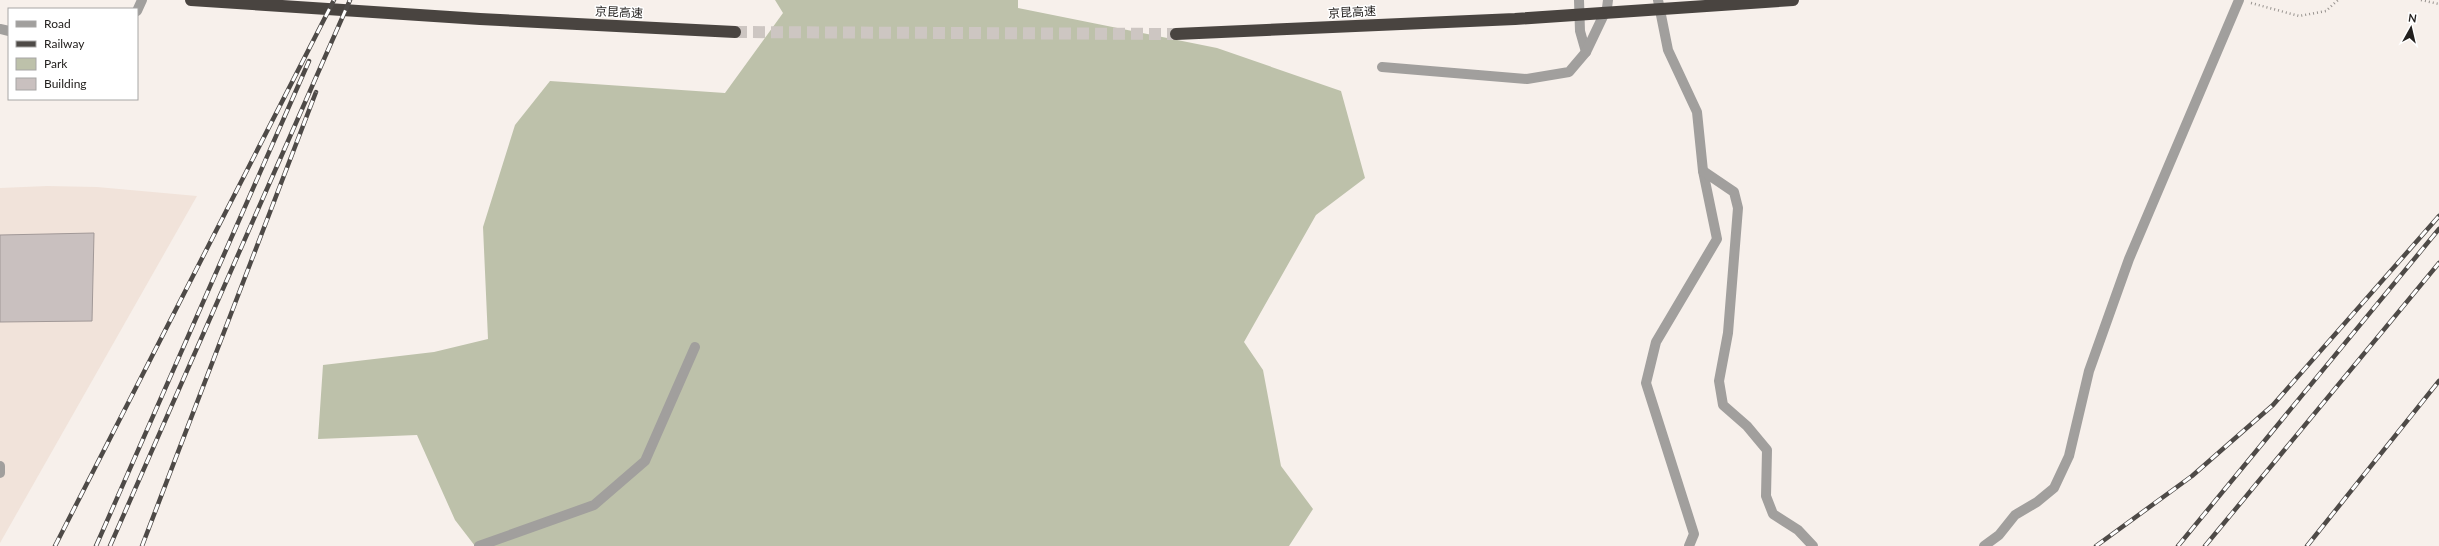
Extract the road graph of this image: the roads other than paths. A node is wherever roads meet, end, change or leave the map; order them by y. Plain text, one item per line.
1 (191, 0) edge
2 (1579, 0) edge
3 (1608, 0) edge
4 (1658, 0) edge
5 (1793, 0) edge
6 (2243, 1) edge
7 (735, 32) tunnel mouth
8 (1176, 34) tunnel mouth
9 (1586, 52) junction
10 (1382, 67) dead end
11 (1703, 171) junction
12 (695, 347) dead end
13 (0, 466) edge
14 (0, 473) edge
15 (479, 546) edge
16 (1689, 546) edge
17 (1813, 546) edge
18 (1984, 546) edge

1 - 7 highway, 京昆高速
2 - 9 street
3 - 9 street
4 - 11 street
5 - 8 highway, 京昆高速
6 - 18 street
9 - 10 street
11 - 16 street
11 - 17 street
12 - 15 street
13 - 14 street

